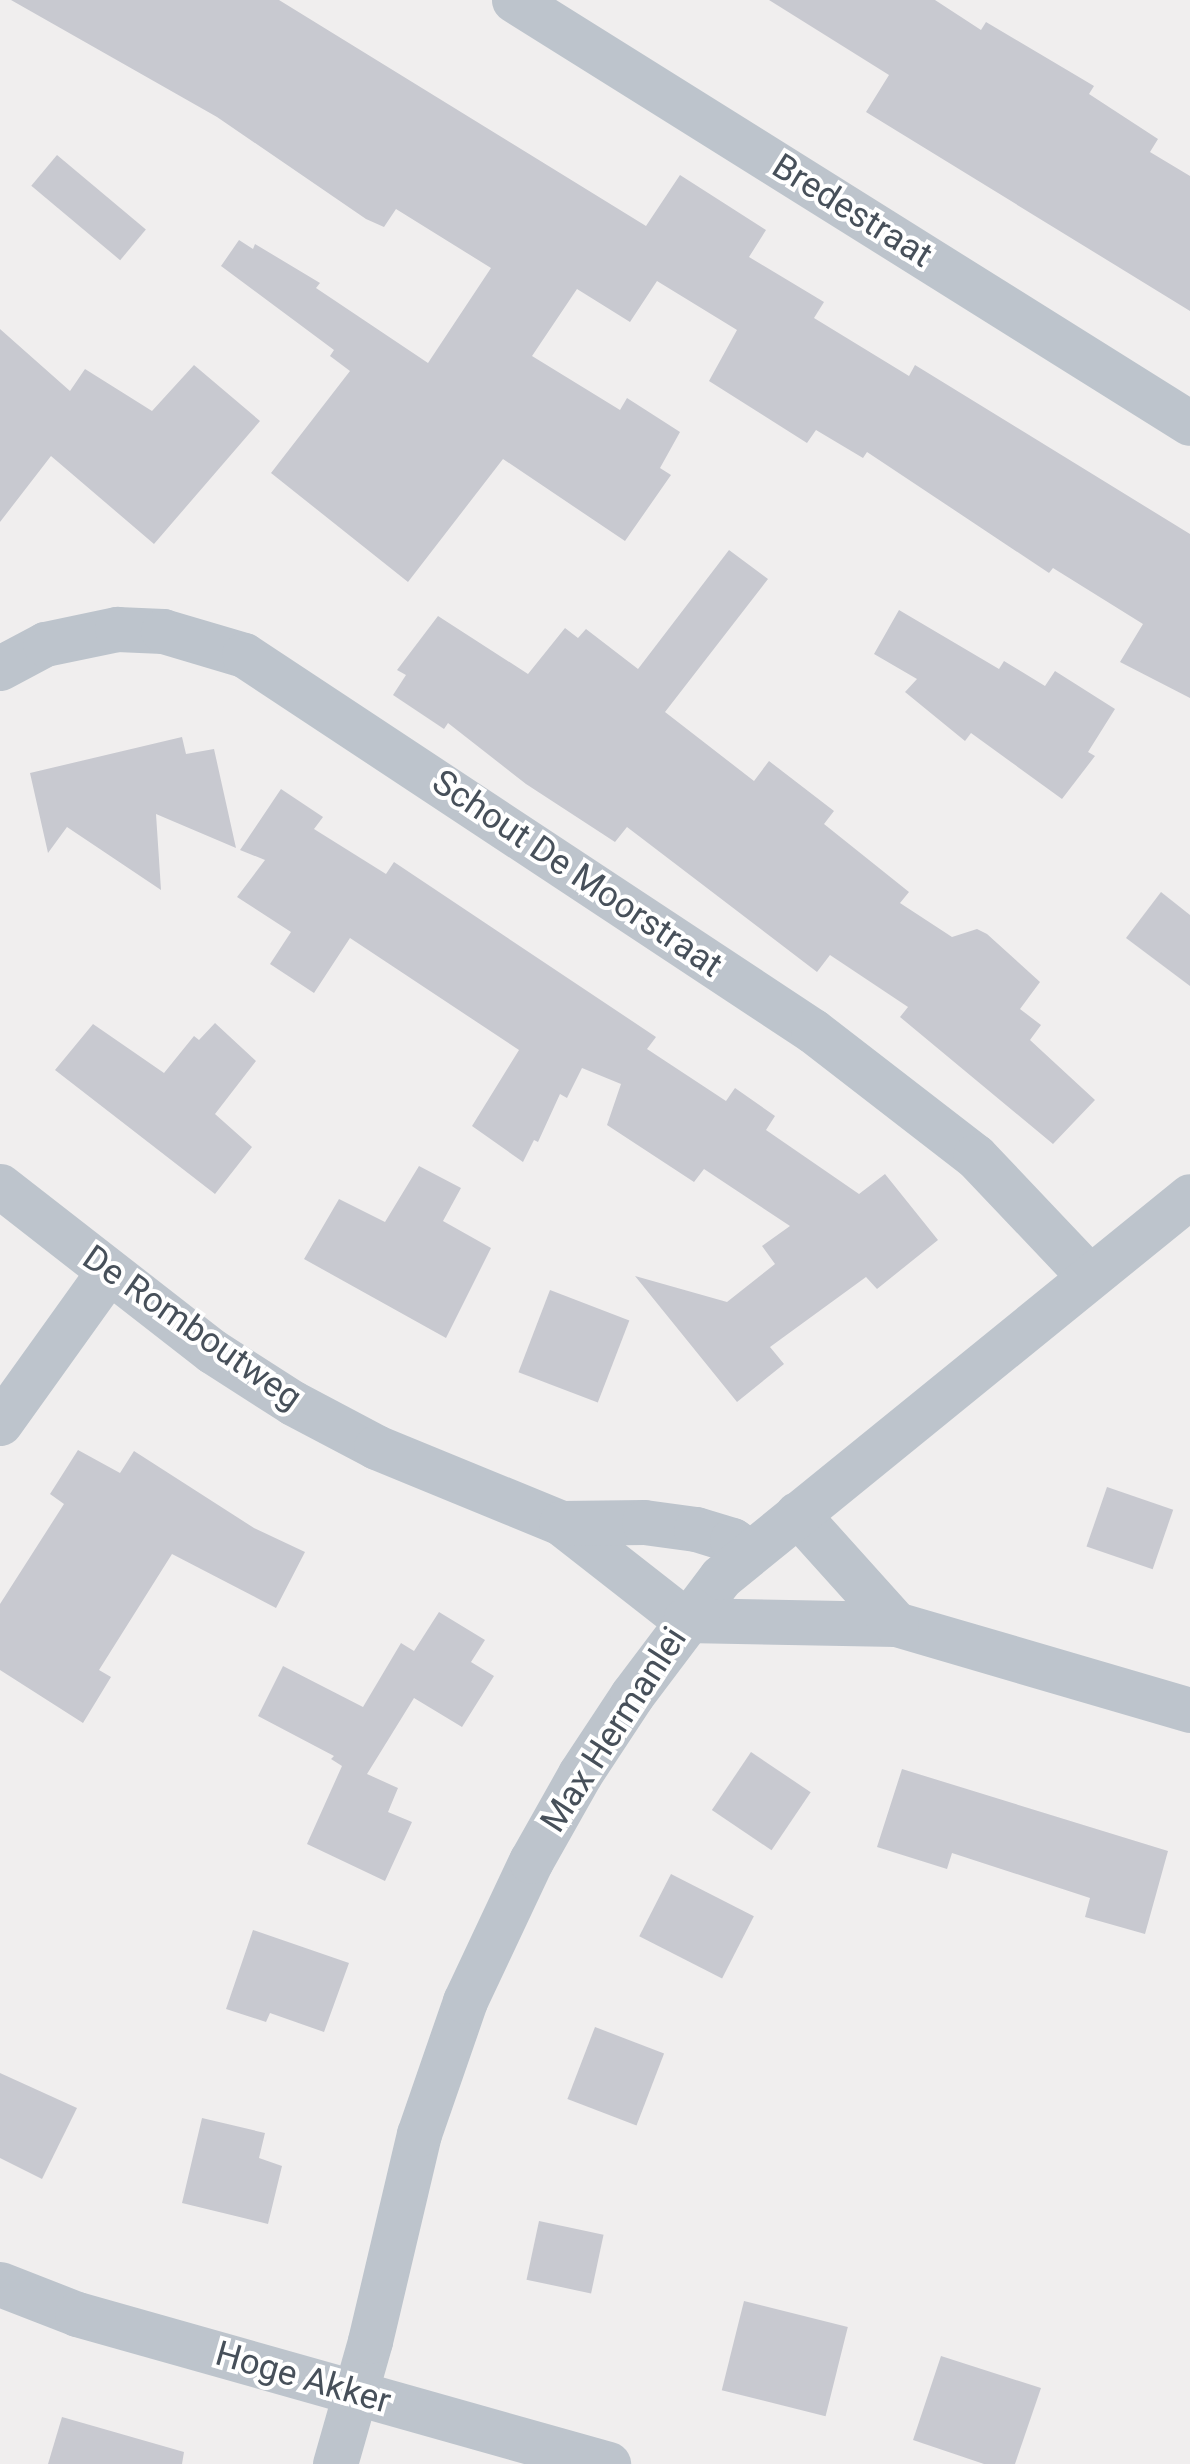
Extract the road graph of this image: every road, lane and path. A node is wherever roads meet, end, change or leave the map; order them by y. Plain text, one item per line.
1 (514, 0) edge
2 (1190, 423) edge
3 (0, 668) edge
4 (0, 1186) edge
5 (1190, 1196) edge
6 (108, 1272) junction
7 (1089, 1276) junction
8 (0, 1423) edge
9 (797, 1514) junction
10 (561, 1523) junction
11 (750, 1552) junction
12 (686, 1620) junction
13 (896, 1624) junction
14 (1190, 1710) edge
15 (0, 2284) edge
16 (354, 2394) junction
17 (334, 2464) edge
18 (608, 2464) edge

1 - 2 street, Bredestraat
3 - 7 street, Schout De Moorstraat
4 - 6 street, De Romboutweg
5 - 7 street, Max Hermanlei
6 - 8 street
6 - 10 street, De Romboutweg
7 - 9 street, Max Hermanlei
9 - 11 street, Max Hermanlei
9 - 13 street
10 - 11 street, De Romboutweg
10 - 12 street, De Romboutweg
11 - 12 street, Max Hermanlei
12 - 13 street
12 - 16 street, Max Hermanlei
13 - 14 street
15 - 16 street, Hoge Akker
16 - 17 street, Max Hermanlei
16 - 18 street, Hoge Akker

